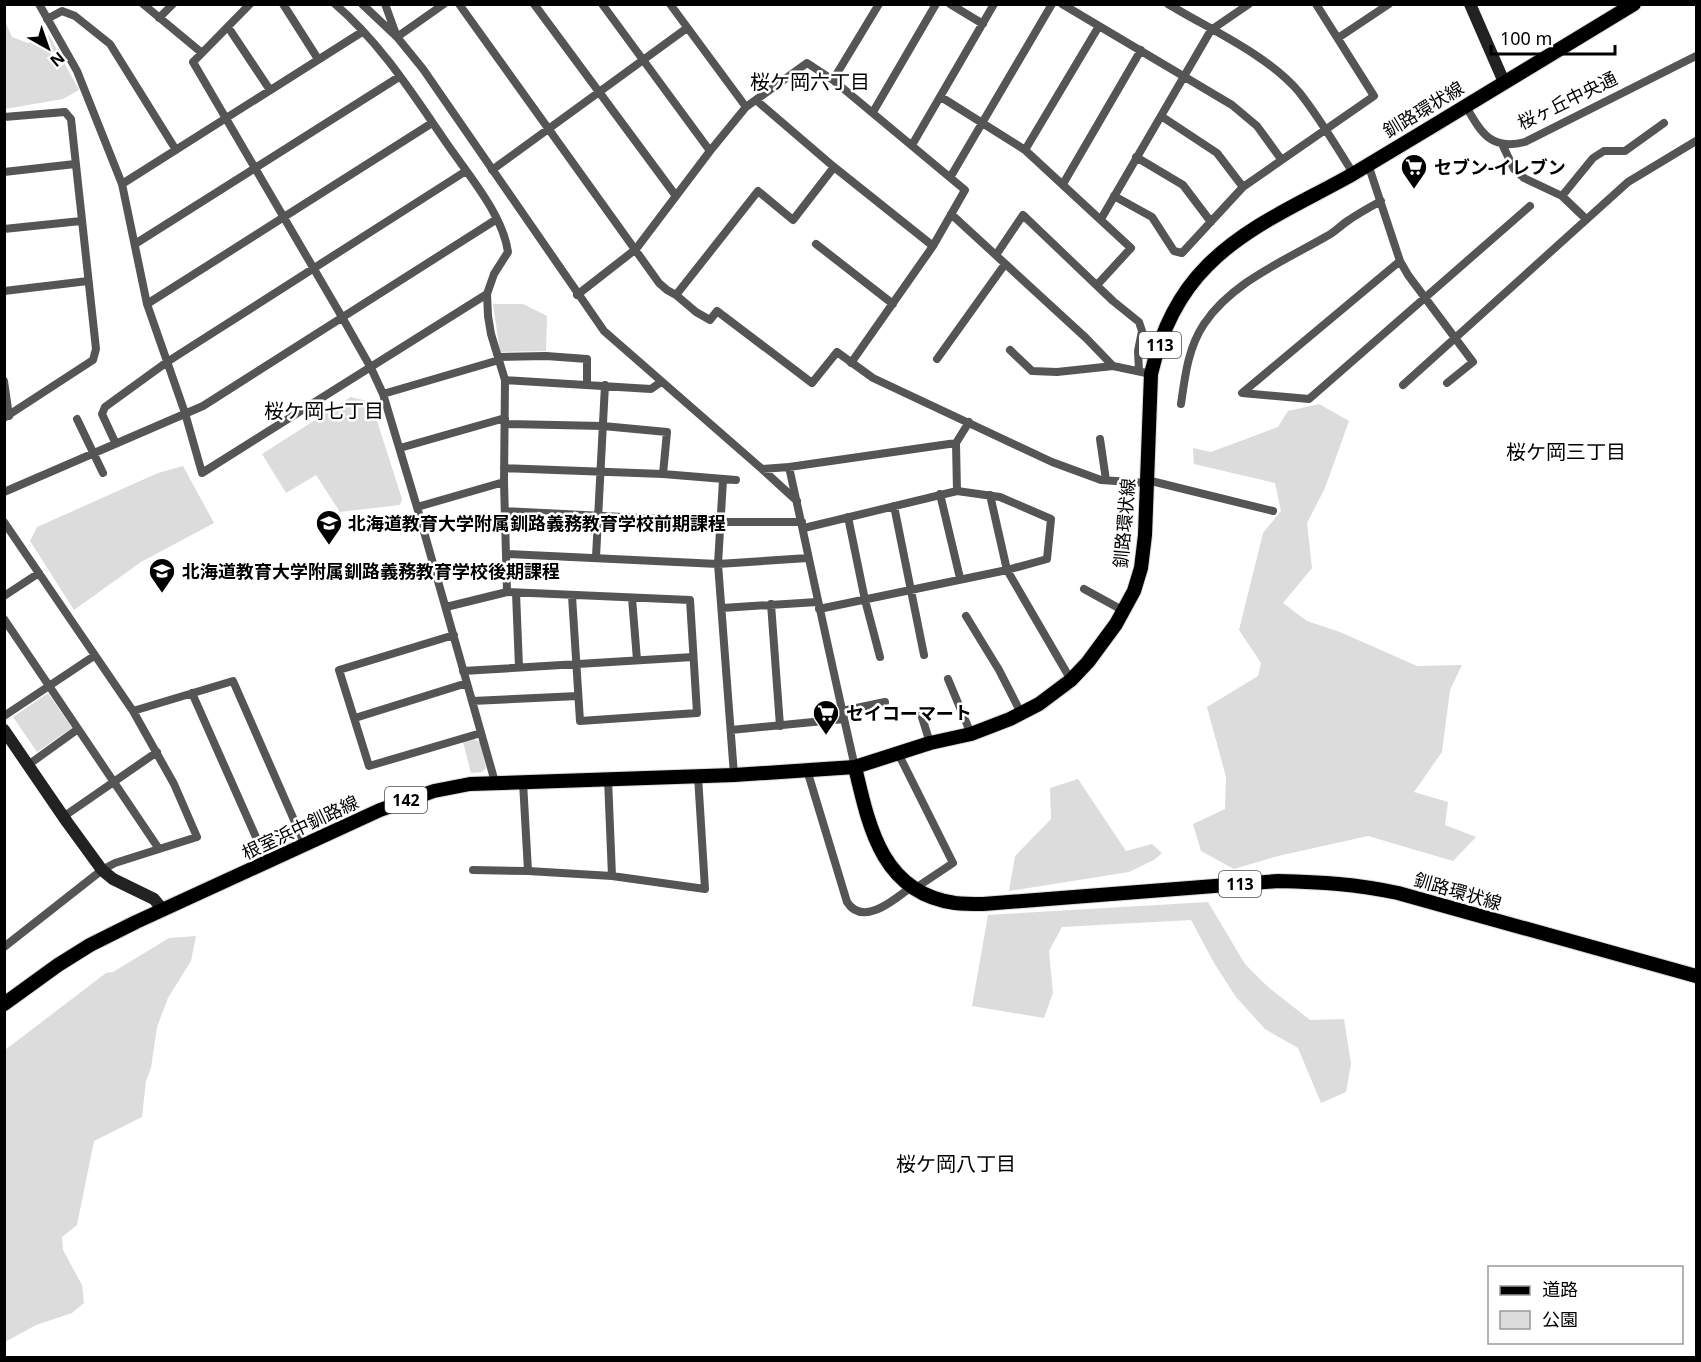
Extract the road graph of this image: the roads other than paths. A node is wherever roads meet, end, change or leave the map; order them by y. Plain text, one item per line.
1 (39, 4) edge
2 (143, 4) edge
3 (173, 4) edge
4 (250, 4) edge
5 (283, 4) edge
6 (335, 4) edge
7 (362, 4) edge
8 (385, 4) edge
9 (444, 4) edge
10 (459, 4) edge
11 (534, 4) edge
12 (602, 4) edge
13 (670, 4) edge
14 (879, 4) edge
15 (936, 4) edge
16 (950, 4) edge
17 (994, 4) edge
18 (1052, 4) edge
19 (1062, 4) edge
20 (1168, 4) edge
21 (1250, 4) edge
22 (1316, 4) edge
23 (1389, 4) edge
24 (1470, 4) edge
25 (1629, 6) edge
26 (159, 18) junction
27 (47, 20) junction
28 (983, 24) junction
29 (1099, 26) junction
30 (228, 27) junction
31 (687, 28) junction
32 (1211, 30) junction
33 (362, 32) junction
34 (397, 37) junction
35 (1338, 38) junction
36 (1141, 50) junction
37 (202, 53) junction
38 (1696, 56) edge
39 (318, 59) junction
40 (643, 60) junction
41 (1184, 76) junction
42 (399, 77) junction
43 (833, 80) junction
44 (1504, 82) junction
45 (270, 90) junction
46 (598, 92) junction
47 (941, 97) junction
48 (756, 100) junction
49 (1465, 105) junction
50 (746, 107) junction
51 (873, 112) junction
52 (1161, 116) junction
53 (4, 117) edge
54 (226, 118) junction
55 (983, 122) junction
56 (432, 123) junction
57 (1664, 123) dead end
58 (549, 128) junction
59 (1325, 130) junction
60 (1696, 141) edge
61 (1502, 144) junction
62 (912, 145) junction
63 (176, 150) junction
64 (1025, 150) junction
65 (710, 151) junction
66 (1136, 157) junction
67 (1281, 159) junction
68 (75, 164) junction
69 (1368, 164) junction
70 (834, 167) junction
71 (256, 168) junction
72 (492, 170) junction
73 (466, 171) junction
74 (4, 172) edge
75 (1353, 173) junction
76 (951, 176) junction
77 (122, 184) junction
78 (1063, 184) junction
79 (1243, 187) junction
80 (676, 196) junction
81 (1114, 196) junction
82 (1562, 196) junction
83 (1381, 201) junction
84 (1530, 206) dead end
85 (951, 214) junction
86 (283, 218) junction
87 (497, 219) junction
88 (1101, 219) junction
89 (1586, 219) junction
90 (81, 220) junction
91 (1211, 222) junction
92 (4, 229) edge
93 (135, 244) junction
94 (816, 244) dead end
95 (933, 246) junction
96 (636, 249) junction
97 (996, 255) junction
98 (1400, 261) junction
99 (1005, 264) junction
100 (313, 268) junction
101 (88, 281) junction
102 (1097, 285) junction
103 (4, 291) edge
104 (487, 294) junction
105 (577, 295) junction
106 (676, 295) junction
107 (1426, 298) junction
108 (147, 304) junction
109 (893, 304) junction
110 (342, 317) junction
111 (1456, 338) junction
112 (1010, 350) dead end
113 (937, 358) dead end
114 (499, 359) junction
115 (167, 362) junction
116 (851, 363) junction
117 (1113, 366) junction
118 (371, 368) junction
119 (1145, 372) junction
120 (505, 380) junction
121 (4, 381) edge
122 (661, 382) junction
123 (1447, 383) dead end
124 (587, 384) junction
125 (605, 385) junction
126 (1403, 385) dead end
127 (383, 394) junction
128 (1181, 404) dead end
129 (185, 412) junction
130 (7, 417) edge
131 (77, 420) dead end
132 (505, 421) junction
133 (969, 422) junction
134 (603, 426) junction
135 (1100, 439) dead end
136 (115, 442) junction
137 (956, 443) junction
138 (400, 448) junction
139 (93, 452) junction
140 (789, 467) junction
141 (504, 468) junction
142 (762, 469) junction
143 (601, 472) junction
144 (104, 473) dead end
145 (663, 474) junction
146 (723, 480) junction
147 (736, 480) dead end
148 (1106, 480) junction
149 (504, 482) junction
150 (1147, 482) junction
151 (957, 491) junction
152 (4, 492) edge
153 (940, 494) junction
154 (990, 495) junction
155 (797, 501) junction
156 (894, 506) junction
157 (417, 507) junction
158 (506, 511) junction
159 (1273, 511) dead end
160 (598, 516) junction
161 (848, 517) junction
162 (4, 522) edge
163 (721, 522) junction
164 (803, 525) junction
165 (506, 554) junction
166 (596, 557) junction
167 (808, 558) junction
168 (718, 564) junction
169 (1007, 570) junction
170 (39, 573) junction
171 (960, 578) junction
172 (1084, 589) dead end
173 (912, 590) junction
174 (511, 592) junction
175 (4, 596) edge
176 (572, 596) junction
177 (632, 598) junction
178 (865, 600) junction
179 (771, 604) junction
180 (818, 606) junction
181 (446, 607) junction
182 (722, 608) junction
183 (1124, 610) junction
184 (966, 616) dead end
185 (4, 619) edge
186 (454, 635) junction
187 (924, 655) dead end
188 (94, 656) junction
189 (693, 657) junction
190 (880, 657) dead end
191 (637, 660) junction
192 (576, 663) junction
193 (519, 667) junction
194 (464, 671) junction
195 (948, 679) dead end
196 (1071, 680) junction
197 (467, 683) junction
198 (49, 686) junction
199 (192, 693) junction
200 (578, 696) junction
201 (472, 701) junction
202 (885, 702) dead end
203 (133, 711) junction
204 (1021, 713) junction
205 (921, 714) dead end
206 (843, 715) junction
207 (4, 716) edge
208 (355, 718) junction
209 (780, 726) junction
210 (78, 729) junction
211 (4, 730) edge
212 (731, 730) junction
213 (482, 733) junction
214 (971, 734) junction
215 (930, 743) junction
216 (157, 752) junction
217 (898, 753) junction
218 (28, 765) junction
219 (855, 767) junction
220 (807, 770) junction
221 (734, 775) junction
222 (698, 777) junction
223 (609, 779) junction
224 (114, 782) junction
225 (495, 782) junction
226 (524, 782) junction
227 (63, 817) junction
228 (305, 845) junction
229 (159, 849) junction
230 (267, 862) junction
231 (102, 870) junction
232 (473, 870) dead end
233 (528, 870) junction
234 (612, 876) junction
235 (912, 888) junction
236 (163, 910) junction
237 (4, 947) edge
238 (1696, 976) edge
239 (4, 1004) edge

1 - 27 street
2 - 26 street
3 - 26 street
4 - 30 street
5 - 39 street
6 - 33 street
7 - 34 street
8 - 34 street
9 - 34 street
10 - 58 street
11 - 46 street
12 - 40 street
13 - 31 street
14 - 43 street
15 - 51 street
16 - 28 street
17 - 28 street
18 - 55 street
19 - 29 street
20 - 32 street
21 - 32 street
22 - 35 street
23 - 35 street
24 - 44 street
25 - 44 main road, 釧路環状線 / 113
26 - 37 street
27 - 63 street
27 - 77 street
28 - 47 street
29 - 36 street
29 - 64 street
30 - 37 street
30 - 45 street
31 - 40 street
31 - 50 street
32 - 41 street
32 - 59 street
33 - 39 street
33 - 42 street
34 - 72 street
35 - 59 street
36 - 41 street
36 - 78 street
37 - 54 street
38 - 61 street, 桜ヶ丘中央通
39 - 45 street
40 - 46 street
40 - 65 street
41 - 52 street
41 - 67 street
42 - 56 street
42 - 71 street
43 - 48 street
43 - 51 street
44 - 49 main road, 釧路環状線 / 113
45 - 54 street
46 - 58 street
46 - 80 street
47 - 55 street
47 - 62 street
48 - 50 street
48 - 70 street
49 - 61 street, 桜ヶ丘中央通
49 - 69 main road, 釧路環状線 / 113
50 - 65 street
51 - 62 street
52 - 66 street
52 - 79 street
53 - 68 street
54 - 63 street
54 - 71 street
55 - 64 street
55 - 76 street
56 - 73 street
56 - 86 street
57 - 82 street
58 - 72 street
58 - 96 street
59 - 67 street
59 - 75 street
60 - 89 street
61 - 82 street
62 - 76 street
63 - 77 street
64 - 78 street
65 - 80 street
66 - 81 street
66 - 91 street
67 - 79 street
68 - 74 street
68 - 90 street
69 - 75 main road, 釧路環状線 / 113
69 - 83 street
70 - 95 street
70 - 106 street
71 - 86 street
71 - 93 street
72 - 105 street
73 - 87 street
73 - 100 street
75 - 119 main road, 釧路環状線 / 113
76 - 85 street
77 - 93 street
78 - 88 street
79 - 91 street
80 - 96 street
81 - 88 street
81 - 91 street
82 - 89 street
83 - 98 street
83 - 128 street
84 - 107 street
85 - 95 street
85 - 97 street
86 - 100 street
86 - 108 street
87 - 104 street
87 - 110 street
88 - 102 street
89 - 111 street
90 - 92 street
90 - 101 street
93 - 108 street
94 - 109 street
95 - 109 street
96 - 105 street
96 - 106 street
97 - 99 street
97 - 102 street
98 - 107 street
98 - 107 street
99 - 113 street
99 - 117 street
100 - 110 street
100 - 115 street
101 - 103 street
101 - 130 street
102 - 119 street
104 - 114 street
104 - 118 street
105 - 122 street
106 - 116 street
107 - 111 street
108 - 115 street
109 - 116 street
110 - 118 street
110 - 129 street
111 - 123 street
111 - 126 street
112 - 117 street
114 - 120 street
114 - 124 street
114 - 127 street
115 - 129 street
115 - 136 street
116 - 133 street
117 - 119 street
118 - 127 street
118 - 129 street
119 - 150 main road, 釧路環状線 / 113
120 - 124 street
120 - 132 street
121 - 130 street
122 - 125 street
122 - 142 street
124 - 125 street
125 - 134 street
127 - 138 street
129 - 136 street
131 - 139 street
132 - 134 street
132 - 138 street
132 - 141 street
133 - 137 street
133 - 148 street
134 - 143 street
134 - 145 street
135 - 148 street
136 - 139 street
137 - 140 street
137 - 151 street
138 - 157 street
139 - 144 street
139 - 152 street
140 - 142 street
140 - 155 street
141 - 143 street
141 - 149 street
142 - 155 street
143 - 145 street
143 - 160 street
145 - 146 street
146 - 147 street
146 - 163 street
148 - 150 street
149 - 157 street
149 - 158 street
150 - 159 street
150 - 183 main road, 釧路環状線 / 113
151 - 153 street
151 - 154 street
153 - 156 street
153 - 171 street
154 - 169 street
154 - 169 street
155 - 164 street
156 - 161 street
156 - 173 street
157 - 181 street
158 - 160 street
158 - 165 street
160 - 163 street
160 - 166 street
161 - 164 street
161 - 178 street
162 - 170 street
163 - 164 street
163 - 168 street
164 - 167 street
165 - 166 street
165 - 174 street
166 - 168 street
167 - 168 street
167 - 180 street
168 - 182 street
169 - 171 street
169 - 196 street
170 - 175 street
170 - 188 street
171 - 173 street
172 - 183 street
173 - 178 street
173 - 187 street
174 - 176 street
174 - 181 street
174 - 193 street
176 - 177 street
176 - 192 street
177 - 189 street
177 - 191 street
178 - 180 street
178 - 190 street
179 - 180 street
179 - 182 street
179 - 209 street
180 - 206 street
181 - 186 street
182 - 212 street
183 - 196 main road, 釧路環状線 / 113
184 - 204 street
185 - 198 street
186 - 194 street
186 - 208 street
188 - 198 street
188 - 203 street
189 - 191 street
189 - 200 street
191 - 192 street
192 - 193 street
192 - 200 street
193 - 194 street
194 - 197 street
195 - 214 street
196 - 204 main road, 釧路環状線 / 113
197 - 201 street
197 - 208 street
198 - 207 street
198 - 210 street
199 - 203 street
199 - 228 street
199 - 230 street
200 - 201 street
201 - 213 street
202 - 206 street
203 - 216 street
204 - 214 main road, 釧路環状線 / 113
205 - 215 street
206 - 209 street
206 - 219 street
208 - 213 street
209 - 212 street
210 - 218 street
210 - 224 street
211 - 218 street
212 - 221 street
213 - 225 street
214 - 215 main road, 釧路環状線 / 113
215 - 217 main road, 釧路環状線 / 113
216 - 224 street
216 - 229 street
217 - 219 main road, 釧路環状線 / 113
217 - 235 street
218 - 227 street
219 - 220 main road, 根室浜中釧路線 / 142
219 - 235 main road, 釧路環状線 / 113
220 - 221 main road, 根室浜中釧路線 / 142
220 - 235 street
221 - 222 main road, 根室浜中釧路線 / 142
222 - 223 main road, 根室浜中釧路線 / 142
222 - 234 street
223 - 226 main road, 根室浜中釧路線 / 142
223 - 234 street
224 - 227 street
224 - 229 street
225 - 226 main road, 根室浜中釧路線 / 142
225 - 228 main road, 根室浜中釧路線 / 142
226 - 233 street
227 - 231 street
228 - 230 main road, 根室浜中釧路線 / 142
229 - 231 street
230 - 236 main road, 根室浜中釧路線 / 142
231 - 236 street
231 - 237 street
232 - 233 street
233 - 234 street
235 - 238 main road, 釧路環状線 / 113
236 - 239 main road, 根室浜中釧路線 / 142

